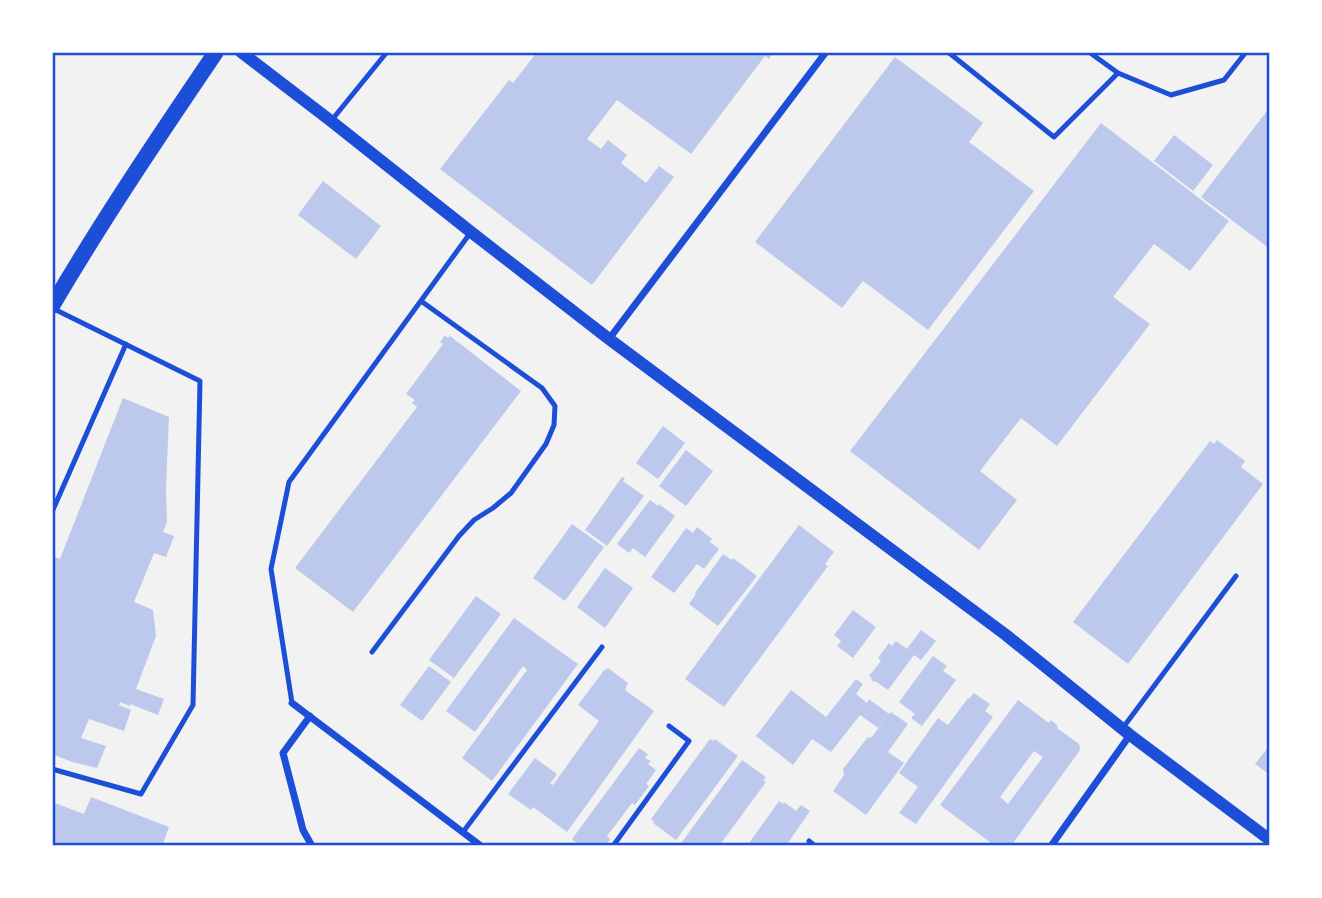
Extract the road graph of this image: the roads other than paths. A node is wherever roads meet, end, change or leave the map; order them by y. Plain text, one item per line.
1 (216, 52) edge
2 (242, 52) edge
3 (387, 52) edge
4 (826, 52) edge
5 (948, 52) edge
6 (1089, 52) edge
7 (1246, 52) edge
8 (1118, 73) junction
9 (331, 121) junction
10 (471, 232) junction
11 (421, 301) junction
12 (52, 307) edge
13 (609, 339) junction
14 (125, 344) junction
15 (52, 512) edge
16 (1236, 576) dead end
17 (602, 647) dead end
18 (372, 652) dead end
19 (292, 703) joint
20 (310, 716) junction
21 (669, 726) dead end
22 (1126, 732) junction
23 (52, 769) edge
24 (463, 832) junction
25 (1269, 840) edge
26 (809, 841) dead end
27 (312, 845) edge
28 (481, 845) edge
29 (613, 845) edge
30 (816, 845) edge
31 (1051, 845) edge

1 - 12 main road
2 - 9 street
3 - 9 lane
4 - 13 street
5 - 8 lane
6 - 8 lane
7 - 8 lane
9 - 10 street
10 - 11 lane
10 - 13 street
11 - 18 lane
11 - 19 lane
12 - 14 lane
13 - 22 street
14 - 15 lane
14 - 23 lane
16 - 22 lane
17 - 24 lane
19 - 20 street
20 - 24 street
20 - 27 street
21 - 29 lane
22 - 25 street
22 - 31 street
24 - 28 street
26 - 30 lane

